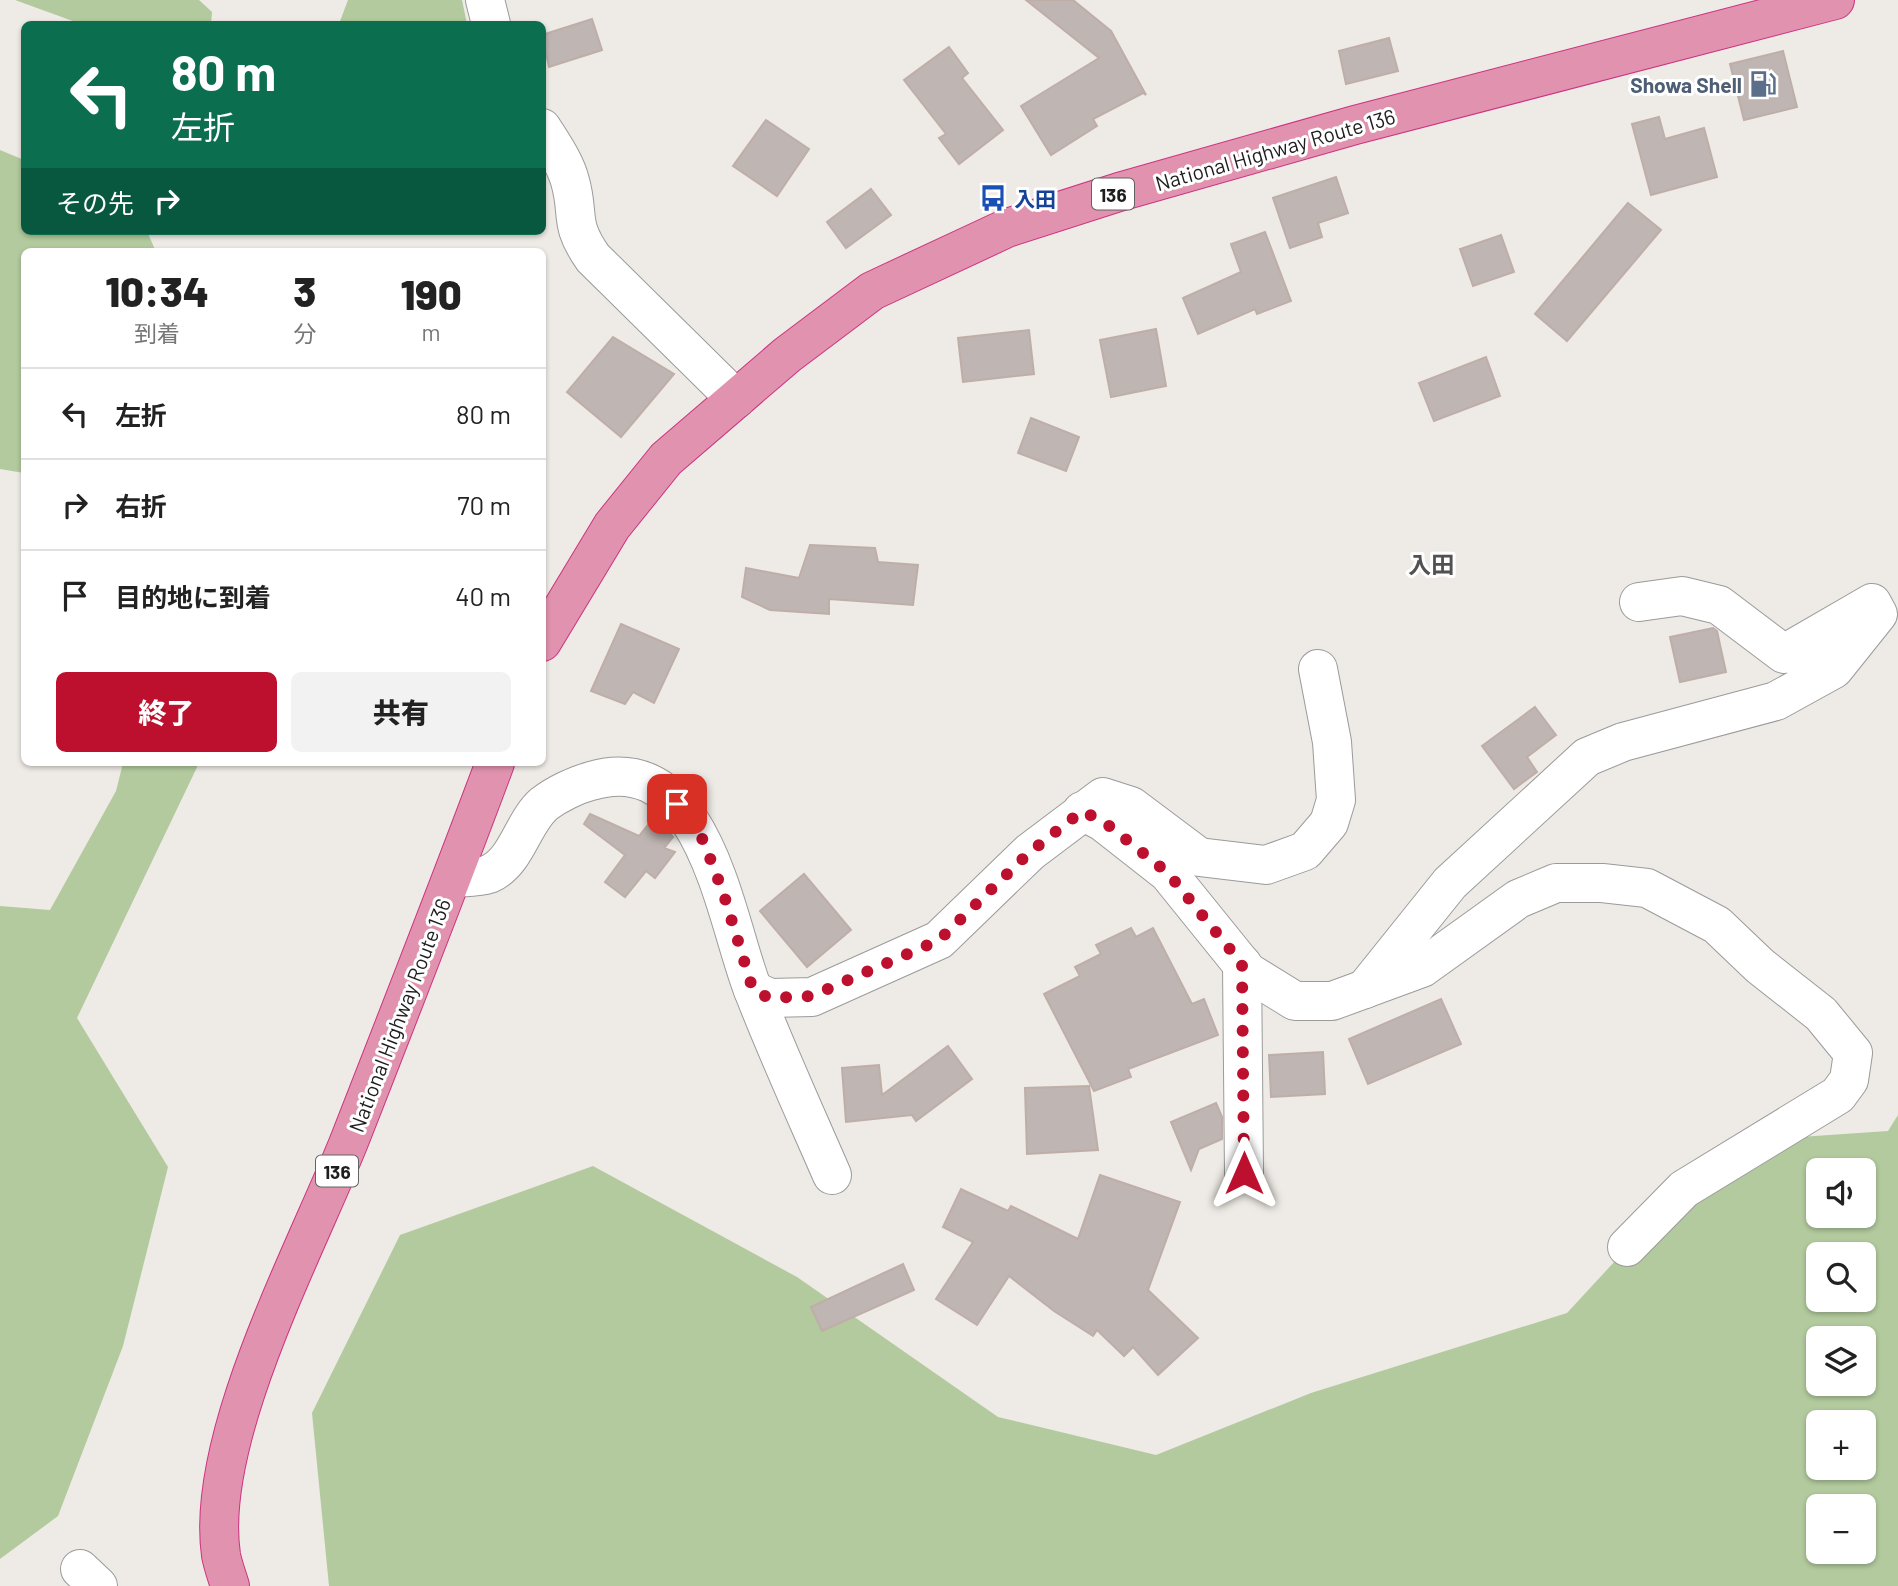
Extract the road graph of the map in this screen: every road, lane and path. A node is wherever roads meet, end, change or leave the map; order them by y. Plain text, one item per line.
1 (485, 0) edge
2 (1835, 0) edge
3 (490, 21) edge
4 (546, 135) edge
5 (736, 399) junction
6 (1639, 602) dead end
7 (546, 635) edge
8 (1318, 669) dead end
9 (494, 766) edge
10 (1082, 811) junction
11 (452, 878) junction
12 (1242, 964) junction
13 (753, 990) junction
14 (1364, 990) junction
15 (1244, 1173) dead end
16 (832, 1175) dead end
17 (1627, 1247) dead end
18 (230, 1586) edge

1 - 3 street
2 - 5 highway, National Highway Route 136 / 136
4 - 5 street
5 - 7 highway, National Highway Route 136 / 136
6 - 14 street
8 - 10 street
9 - 11 highway, National Highway Route 136 / 136
10 - 12 street
10 - 13 street
11 - 13 street
11 - 18 highway, National Highway Route 136 / 136
12 - 14 street
12 - 15 street
13 - 16 street
14 - 17 street

